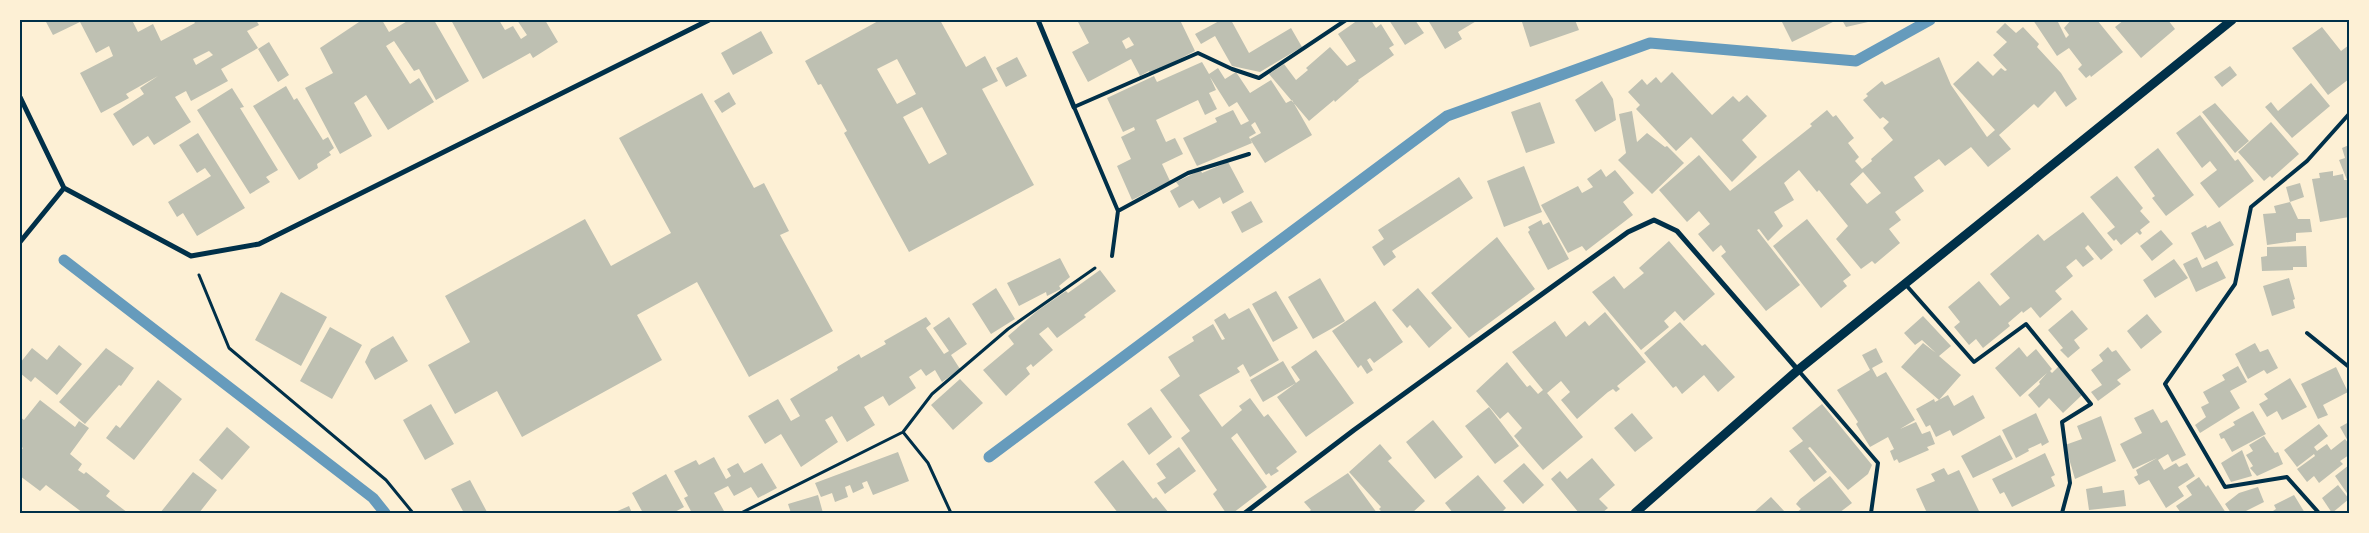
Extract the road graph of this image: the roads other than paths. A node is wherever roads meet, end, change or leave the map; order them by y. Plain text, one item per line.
1 (708, 20) edge
2 (1038, 20) edge
3 (1346, 20) edge
4 (2232, 20) edge
5 (20, 97) edge
6 (1074, 107) junction
7 (2349, 114) edge
8 (1249, 154) dead end
9 (64, 188) junction
10 (1118, 211) junction
11 (20, 242) edge
12 (1112, 256) road end
13 (1905, 284) junction
14 (2307, 333) dead end
15 (2349, 367) edge
16 (1798, 370) junction
17 (1245, 513) edge
18 (1635, 513) edge
19 (1872, 513) edge
20 (2062, 513) edge
21 (2319, 513) edge

1 - 9 street
2 - 6 street
3 - 6 lane
4 - 13 street
5 - 9 street
6 - 10 lane
7 - 21 lane
8 - 10 lane
9 - 11 street
10 - 12 lane
13 - 16 street
13 - 20 lane
14 - 15 lane
16 - 17 street
16 - 18 street
16 - 19 lane

